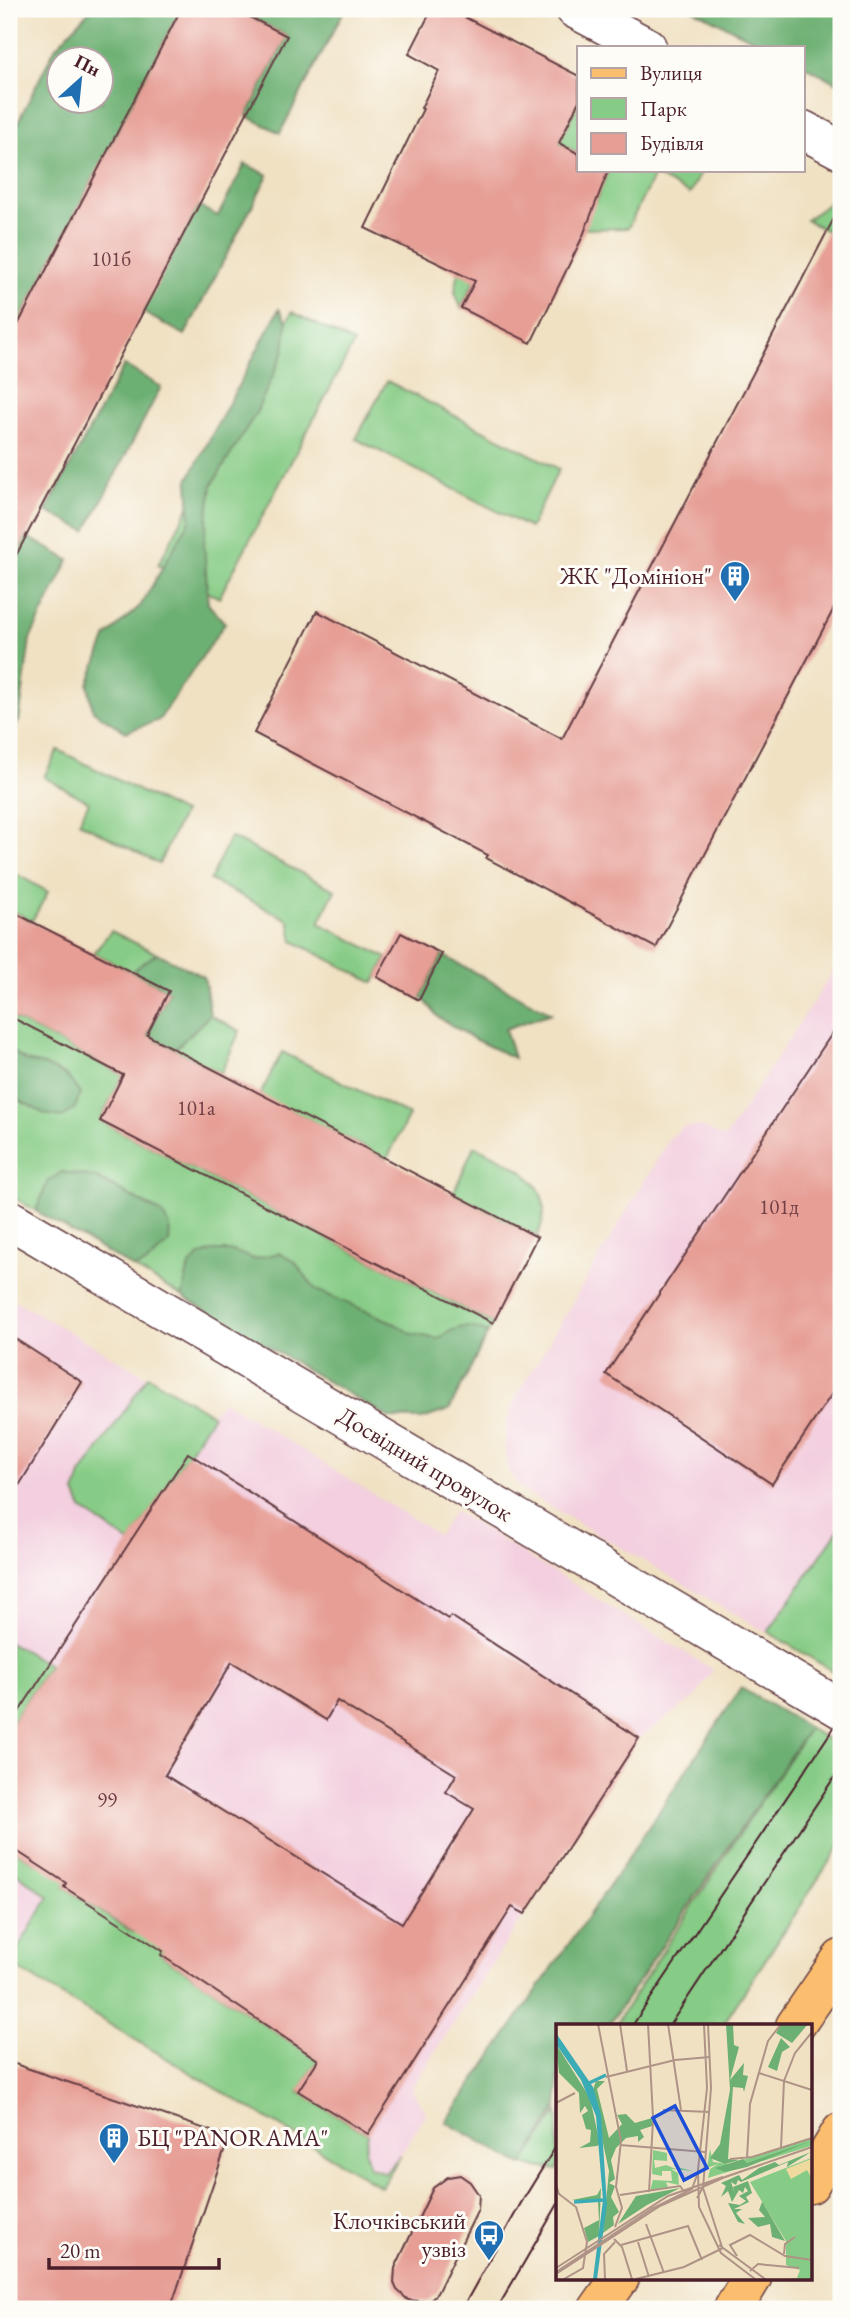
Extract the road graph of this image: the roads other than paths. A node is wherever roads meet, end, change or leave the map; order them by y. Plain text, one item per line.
1 (575, 9) edge
2 (645, 46) edge
3 (804, 131) edge
4 (841, 150) edge
5 (9, 1219) edge
6 (841, 1709) edge
7 (841, 1959) edge
8 (796, 2024) edge
9 (841, 2132) edge
10 (812, 2181) edge
11 (619, 2280) edge
12 (751, 2280) edge
13 (598, 2309) edge
14 (733, 2309) edge

1 - 2 street
3 - 4 street
5 - 6 street, Досвідний провулок
7 - 8 main road
9 - 10 main road
11 - 13 main road
12 - 14 main road

